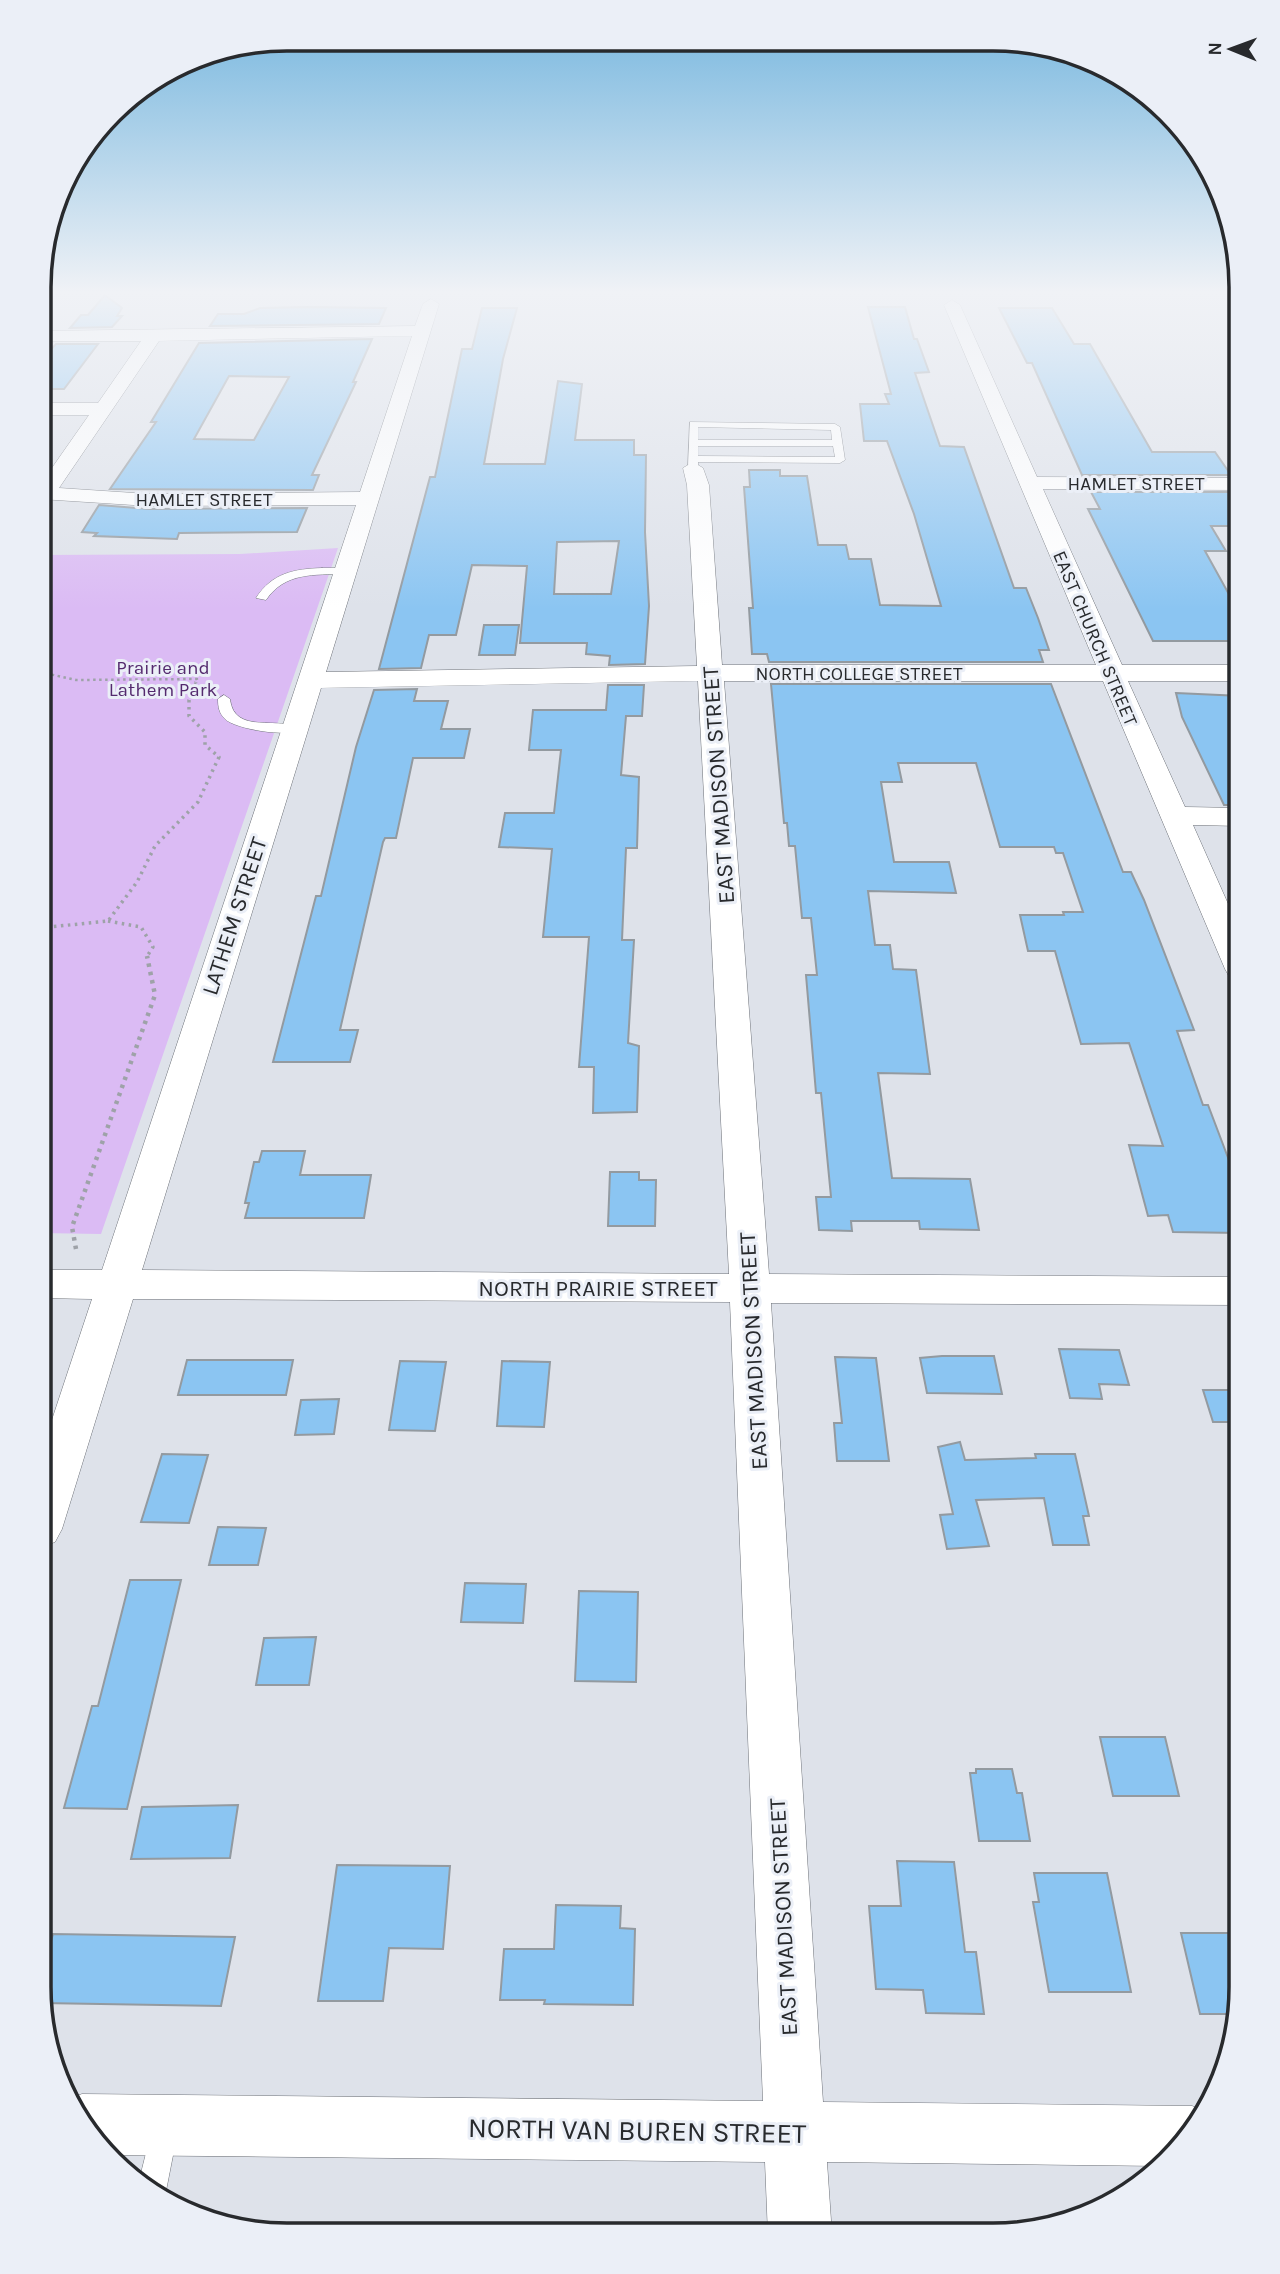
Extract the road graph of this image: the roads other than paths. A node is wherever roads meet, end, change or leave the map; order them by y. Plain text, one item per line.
1 (111, 397) edge
2 (401, 397) edge
3 (993, 397) edge
4 (51, 409) edge
5 (103, 409) junction
6 (838, 443) junction
7 (693, 456) junction
8 (51, 482) edge
9 (1031, 482) junction
10 (1229, 484) edge
11 (51, 494) edge
12 (368, 499) junction
13 (345, 571) junction
14 (262, 598) dead end
15 (711, 673) junction
16 (1110, 673) junction
17 (1229, 673) edge
18 (309, 680) junction
19 (224, 699) dead end
20 (293, 729) junction
21 (1173, 816) junction
22 (1229, 817) edge
23 (1229, 942) edge
24 (51, 1284) edge
25 (115, 1284) junction
26 (750, 1289) junction
27 (1229, 1291) edge
28 (51, 1490) edge
29 (95, 2124) edge
30 (165, 2125) junction
31 (794, 2132) junction
32 (1177, 2136) edge
33 (154, 2182) edge
34 (799, 2223) edge

1 - 5 street
2 - 12 street, LATHEM STREET
3 - 9 street, EAST CHURCH STREET
4 - 5 street
5 - 8 street
6 - 7 lane
6 - 7 lane
6 - 7 lane
7 - 15 street, EAST MADISON STREET
9 - 10 street, HAMLET STREET
9 - 16 street, EAST CHURCH STREET
11 - 12 street, HAMLET STREET
12 - 13 street, LATHEM STREET
13 - 14 lane
13 - 18 street, LATHEM STREET
15 - 16 street, NORTH COLLEGE STREET
15 - 18 street, NORTH COLLEGE STREET
15 - 26 street, EAST MADISON STREET
16 - 17 street, NORTH COLLEGE STREET
16 - 21 street, EAST CHURCH STREET
18 - 20 street, LATHEM STREET
19 - 20 lane
20 - 25 street, LATHEM STREET
21 - 22 street
21 - 23 street, EAST CHURCH STREET
24 - 25 street, NORTH PRAIRIE STREET
25 - 26 street, NORTH PRAIRIE STREET
25 - 28 street, LATHEM STREET
26 - 27 street, NORTH PRAIRIE STREET
26 - 31 street, EAST MADISON STREET
29 - 30 street, NORTH VAN BUREN STREET
30 - 31 street, NORTH VAN BUREN STREET
30 - 33 lane
31 - 32 street, NORTH VAN BUREN STREET
31 - 34 street, EAST MADISON STREET

